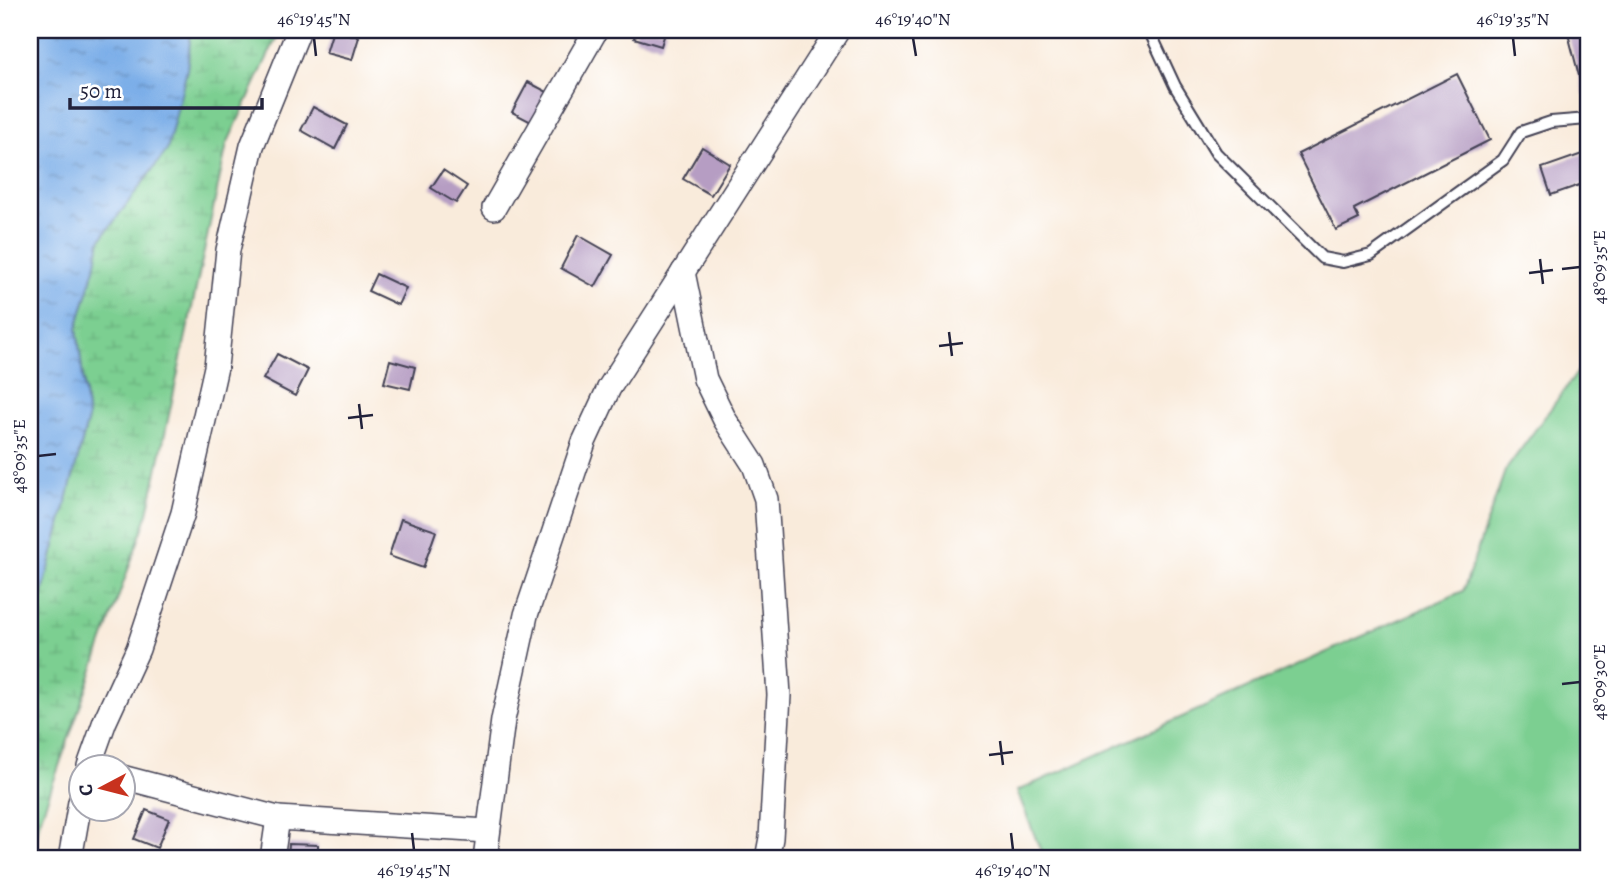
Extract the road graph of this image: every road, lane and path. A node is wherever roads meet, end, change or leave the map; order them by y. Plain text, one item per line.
1 (299, 30) edge
2 (596, 30) edge
3 (838, 30) edge
4 (1149, 30) edge
5 (1588, 119) edge
6 (494, 208) dead end
7 (683, 272) junction
8 (94, 752) edge
9 (136, 781) edge
10 (278, 818) junction
11 (77, 822) edge
12 (487, 831) junction
13 (71, 859) edge
14 (272, 859) edge
15 (485, 859) edge
16 (767, 859) edge

1 - 8 street
2 - 6 street
3 - 7 street
4 - 5 lane
7 - 12 street
7 - 16 street
9 - 10 street
10 - 12 street
10 - 14 street
11 - 13 street
12 - 15 street

